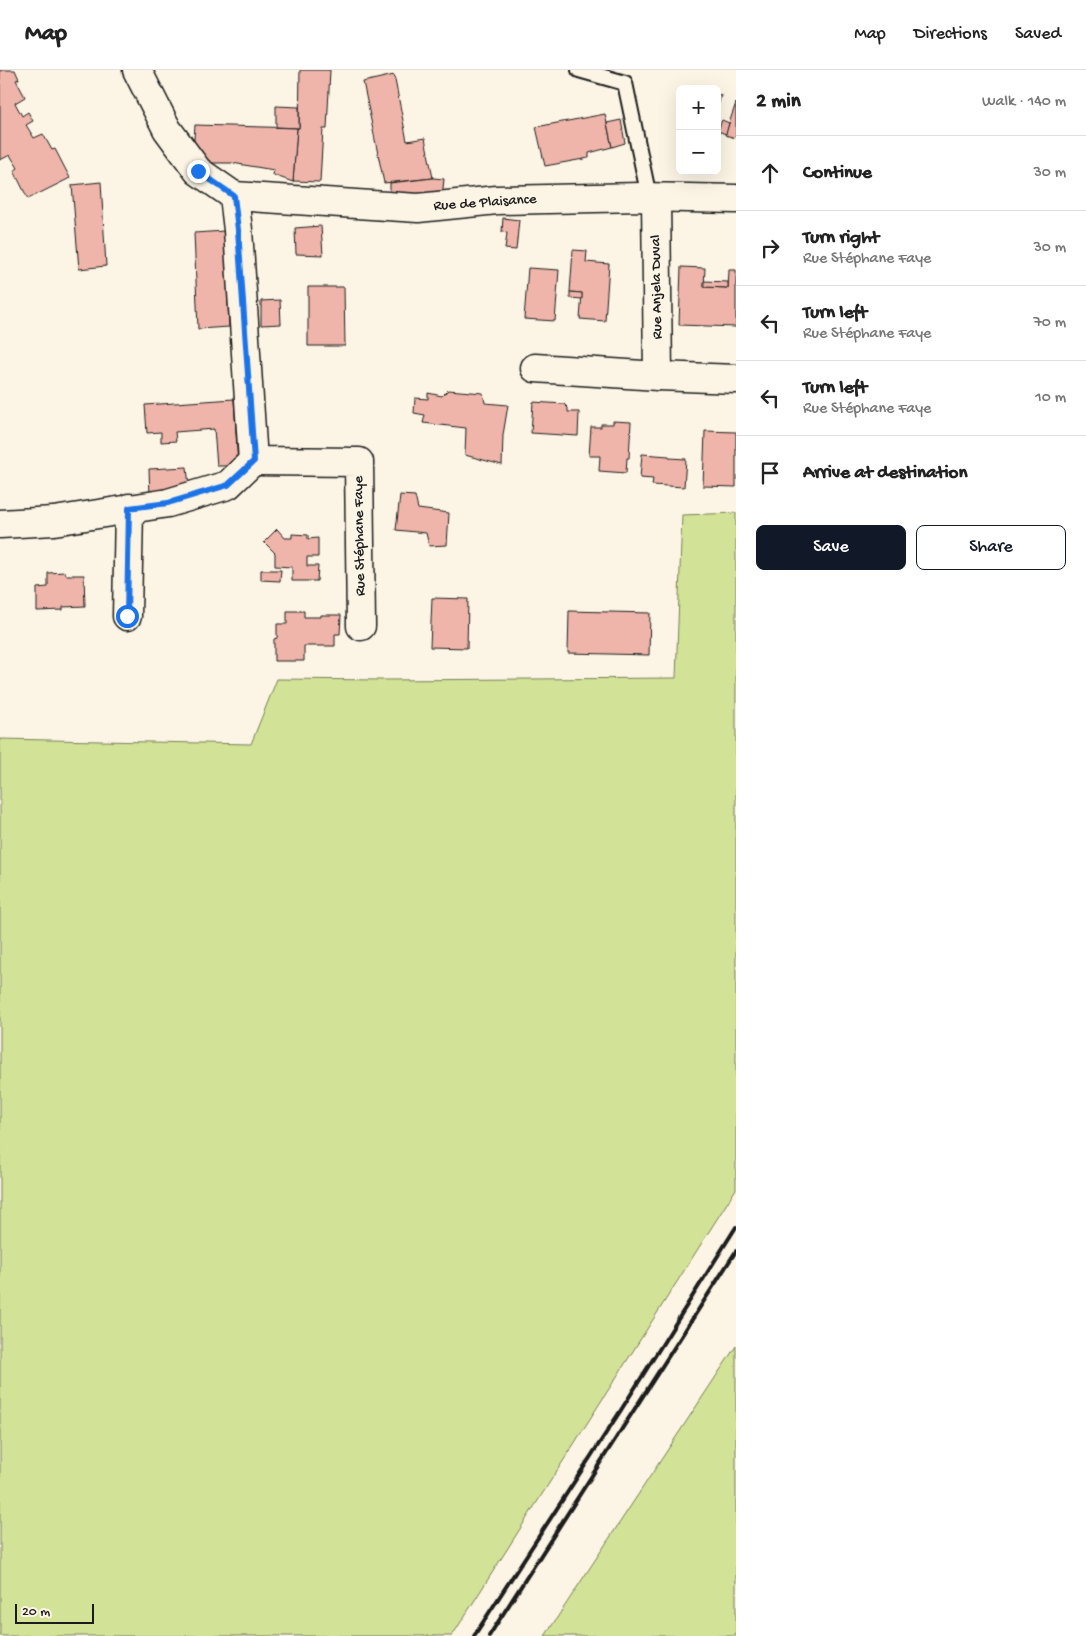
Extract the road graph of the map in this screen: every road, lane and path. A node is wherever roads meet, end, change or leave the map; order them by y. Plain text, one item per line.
1 (136, 70) edge
2 (579, 70) edge
3 (234, 196) junction
4 (652, 197) junction
5 (736, 199) edge
6 (535, 368) dead end
7 (658, 376) junction
8 (736, 379) edge
9 (254, 461) junction
10 (129, 508) junction
11 (0, 524) edge
12 (127, 616) dead end
13 (361, 626) dead end

1 - 3 street
2 - 4 lane
3 - 4 street, Rue de Plaisance
3 - 9 street
4 - 5 street, Rue de Plaisance
4 - 7 street, Rue Anjela Duval
6 - 7 street
7 - 8 street
9 - 10 street
9 - 13 street, Rue Stéphane Faye
10 - 11 street
10 - 12 street

